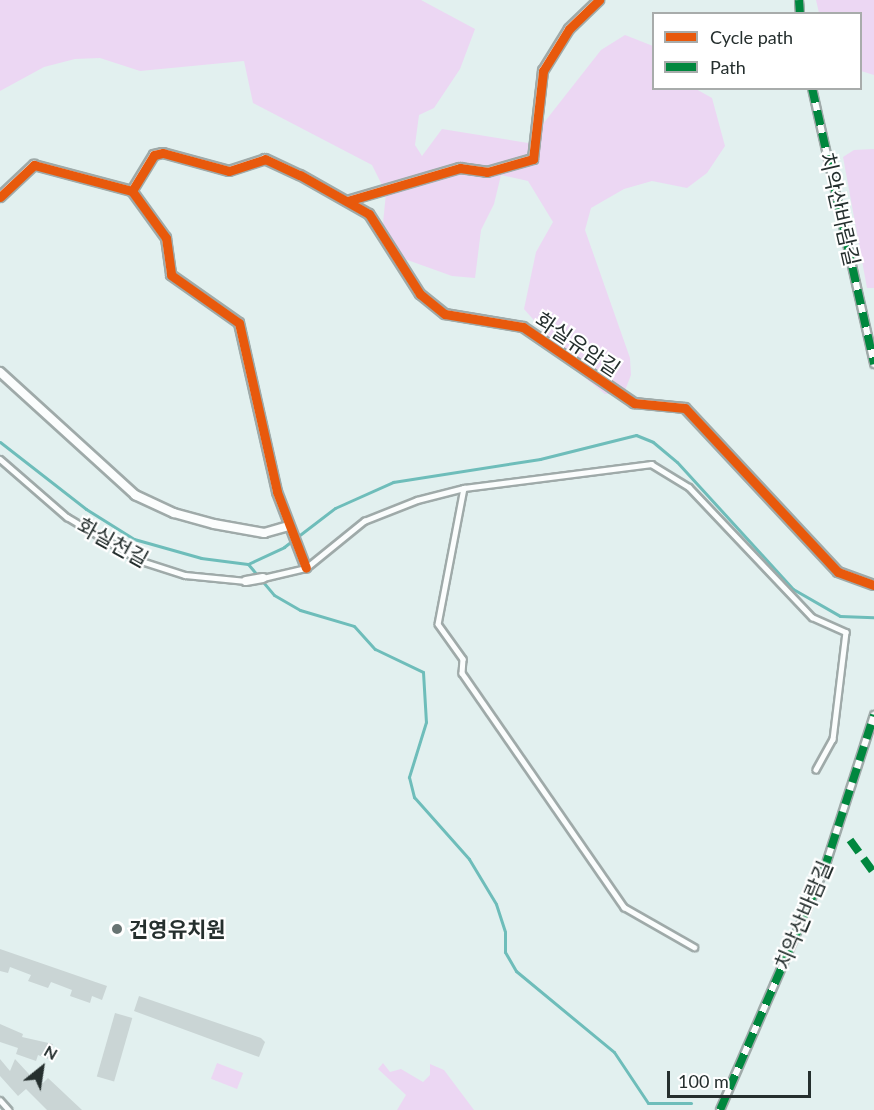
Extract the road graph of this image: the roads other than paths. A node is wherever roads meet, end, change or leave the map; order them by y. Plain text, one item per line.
1 (599, 0) edge
2 (812, 90) edge
3 (132, 190) junction
4 (0, 198) edge
5 (346, 201) junction
6 (874, 364) edge
7 (0, 372) edge
8 (0, 459) edge
9 (464, 488) junction
10 (289, 526) junction
11 (304, 564) junction
12 (263, 578) joint
13 (246, 581) joint
14 (874, 585) edge
15 (874, 716) edge
16 (816, 770) dead end
17 (694, 947) dead end
18 (0, 1100) edge
19 (9, 1110) edge
20 (720, 1110) edge

1 - 5 street
2 - 6 street, 치악산바람길
3 - 4 street
3 - 5 street, 화실유암길
3 - 10 street
5 - 14 street, 화실유암길
7 - 10 street
8 - 13 lane, 화실천길
9 - 11 lane
9 - 16 lane
9 - 17 lane
10 - 11 street
11 - 12 lane
12 - 13 street
15 - 20 street, 치악산바람길
18 - 19 lane

